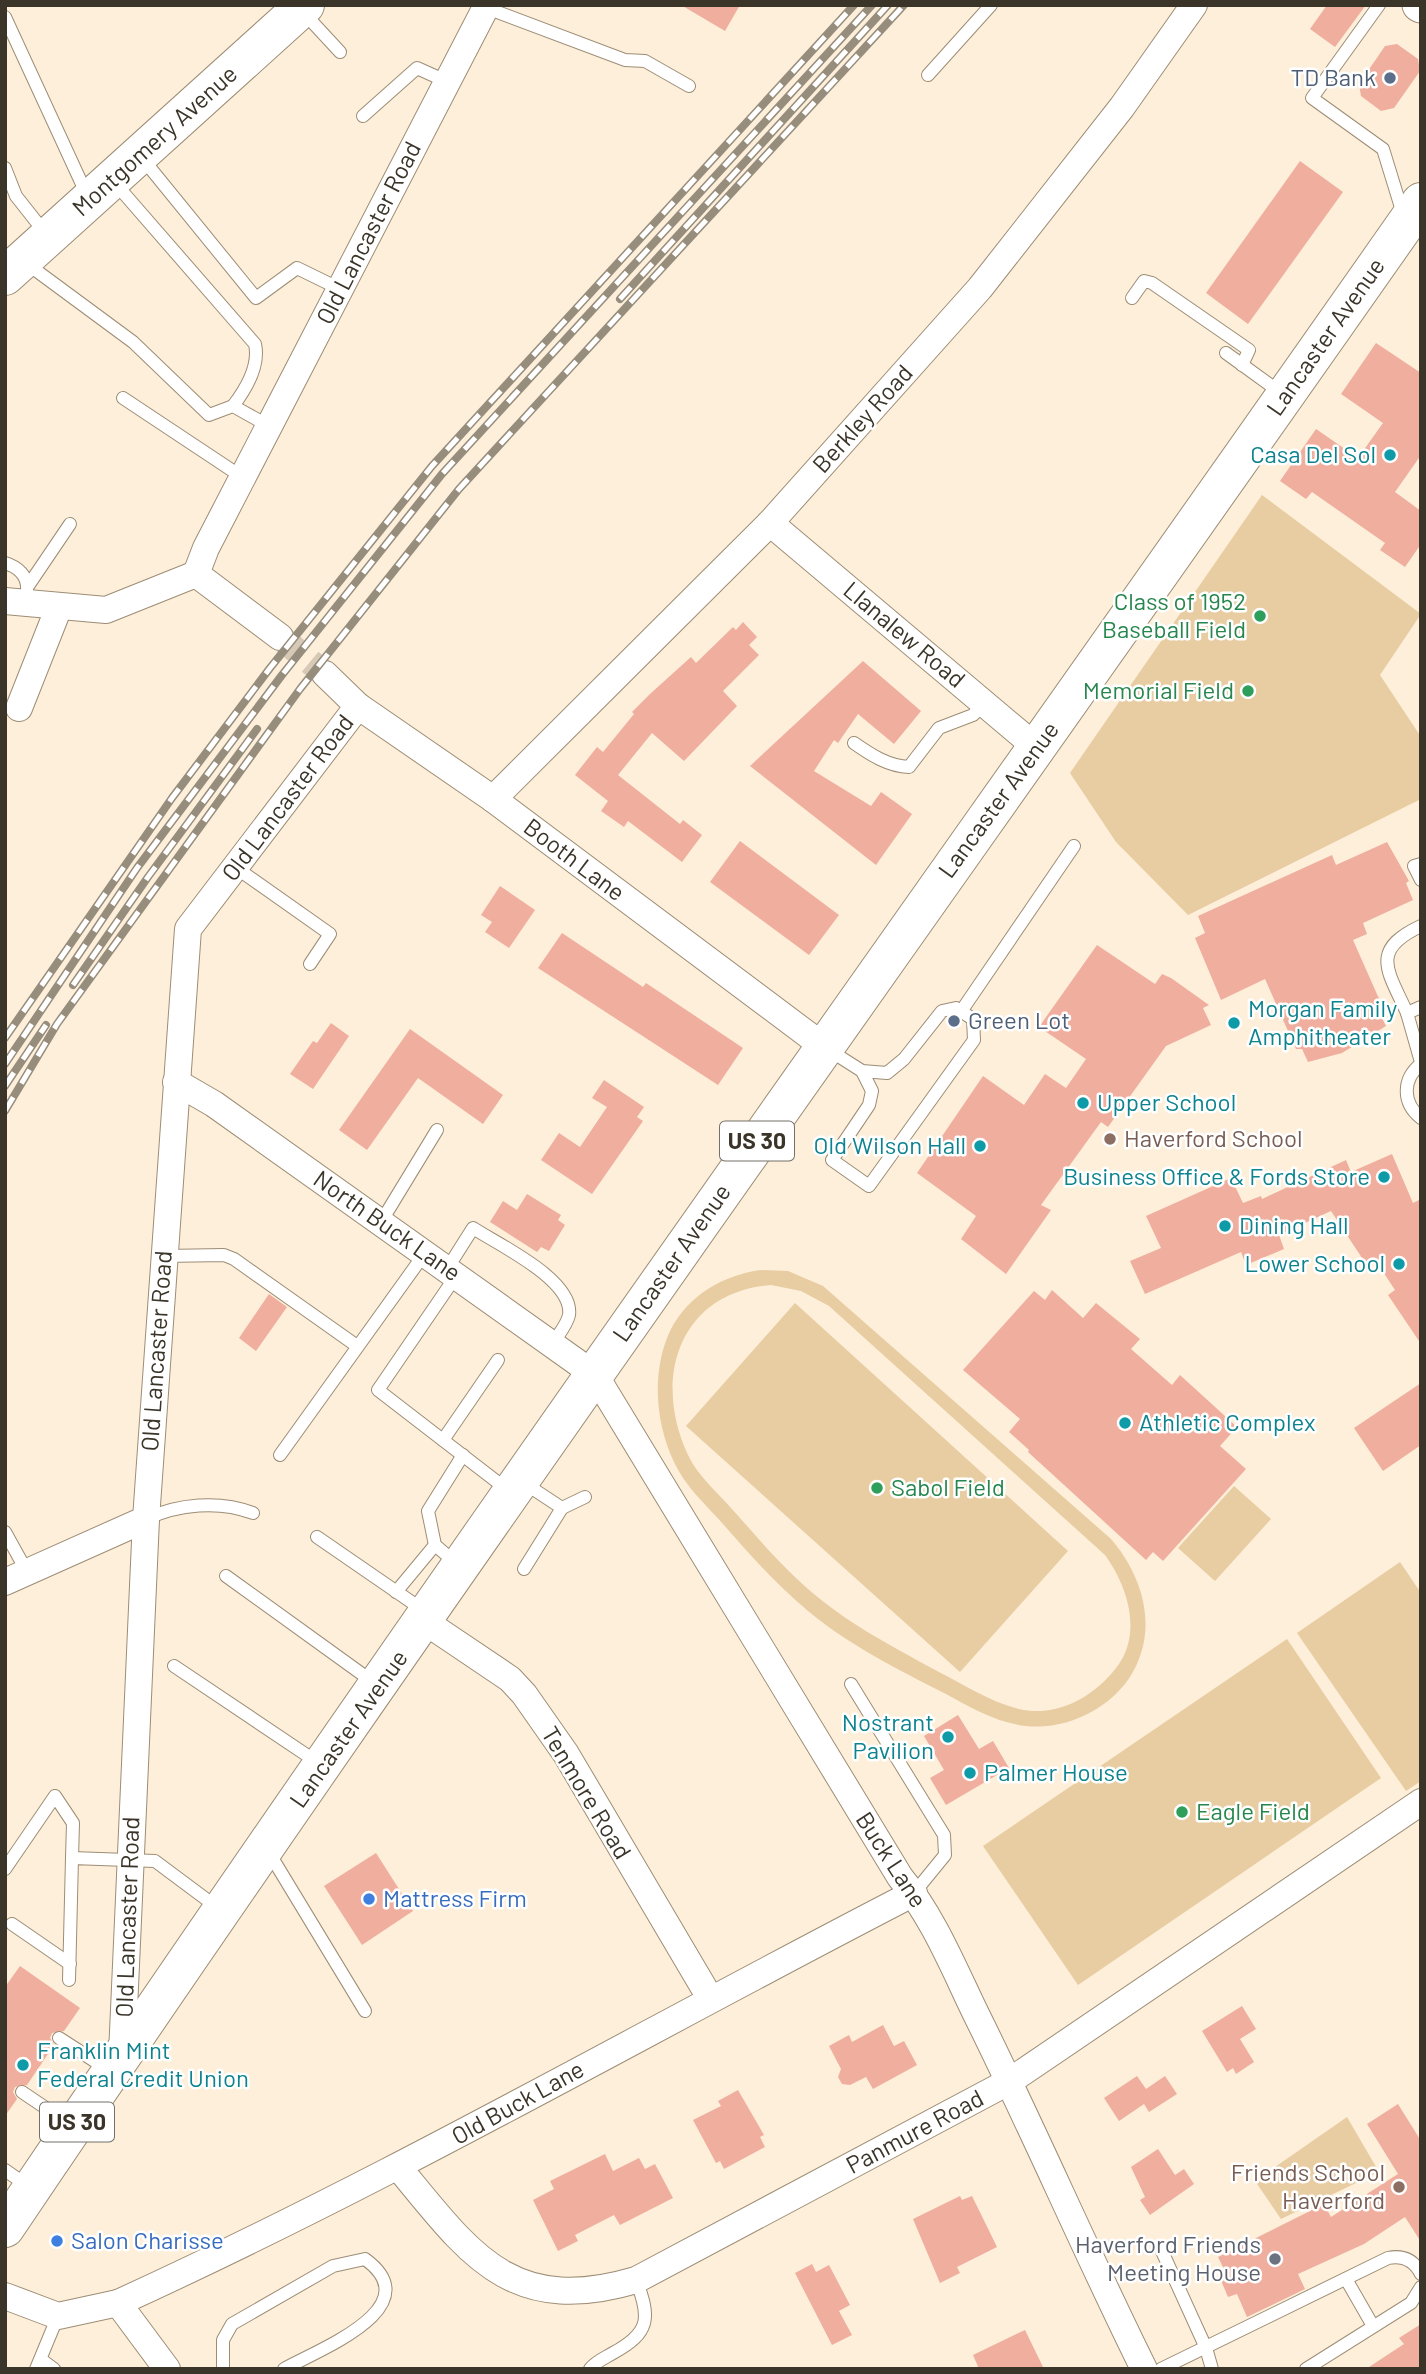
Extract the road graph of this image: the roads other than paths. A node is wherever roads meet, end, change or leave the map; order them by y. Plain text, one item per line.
1 (991, 5) edge
2 (1194, 5) edge
3 (1379, 5) edge
4 (485, 6) edge
5 (302, 7) edge
6 (5, 17) edge
7 (340, 52) dead end
8 (928, 75) dead end
9 (447, 82) junction
10 (689, 86) dead end
11 (363, 116) dead end
12 (140, 155) junction
13 (5, 168) edge
14 (101, 190) junction
15 (1411, 225) edge
16 (25, 258) edge
17 (340, 289) junction
18 (1132, 298) dead end
19 (1226, 353) dead end
20 (1242, 365) junction
21 (1284, 396) junction
22 (123, 398) dead end
23 (233, 406) junction
24 (269, 426) junction
25 (242, 477) junction
26 (770, 523) junction
27 (70, 524) dead end
28 (5, 563) edge
29 (196, 574) junction
30 (19, 597) edge
31 (59, 607) junction
32 (280, 637) tunnel mouth
33 (325, 674) tunnel mouth
34 (985, 703) junction
35 (358, 706) junction
36 (19, 708) dead end
37 (854, 743) dead end
38 (1037, 748) junction
39 (493, 799) junction
40 (1074, 846) dead end
41 (1421, 863) edge
42 (235, 867) junction
43 (1421, 880) edge
44 (1421, 926) edge
45 (310, 964) dead end
46 (1421, 1007) edge
47 (962, 1010) junction
48 (1407, 1013) junction
49 (823, 1046) junction
50 (1421, 1063) edge
51 (862, 1071) junction
52 (176, 1082) junction
53 (1421, 1118) edge
54 (438, 1129) dead end
55 (381, 1222) junction
56 (425, 1253) junction
57 (164, 1256) junction
58 (452, 1272) junction
59 (553, 1343) junction
60 (357, 1346) junction
61 (498, 1360) dead end
62 (595, 1375) junction
63 (443, 1440) junction
64 (280, 1455) dead end
65 (463, 1455) junction
66 (517, 1487) junction
67 (585, 1497) dead end
68 (562, 1508) junction
69 (253, 1513) dead end
70 (146, 1519) junction
71 (5, 1532) edge
72 (317, 1537) dead end
73 (448, 1556) junction
74 (524, 1569) dead end
75 (16, 1576) edge
76 (226, 1576) dead end
77 (396, 1592) junction
78 (427, 1618) junction
79 (174, 1666) dead end
80 (850, 1684) dead end
81 (379, 1686) junction
82 (323, 1766) junction
83 (1421, 1802) edge
84 (266, 1848) junction
85 (72, 1858) junction
86 (131, 1861) junction
87 (5, 1869) edge
88 (914, 1893) junction
89 (222, 1910) junction
90 (12, 1924) dead end
91 (70, 1964) junction
92 (69, 1980) dead end
93 (710, 1998) junction
94 (365, 2011) dead end
95 (59, 2038) dead end
96 (117, 2063) junction
97 (1010, 2081) junction
98 (22, 2092) dead end
99 (74, 2126) junction
100 (399, 2168) junction
101 (18, 2180) edge
102 (5, 2228) edge
103 (1161, 2249) dead end
104 (1421, 2274) edge
105 (1346, 2278) junction
106 (636, 2280) junction
107 (1421, 2287) edge
108 (5, 2296) edge
109 (118, 2303) junction
110 (58, 2316) junction
111 (1373, 2326) junction
112 (1206, 2348) junction
113 (39, 2365) edge
114 (54, 2369) edge
115 (167, 2369) edge
116 (223, 2369) edge
117 (284, 2369) edge
118 (590, 2369) edge
119 (1144, 2369) edge
120 (1161, 2369) edge
121 (1212, 2369) edge
122 (1306, 2369) edge

1 - 8 lane
2 - 26 street, Berkley Road
3 - 15 lane
4 - 9 street, Old Lancaster Road
4 - 10 lane
5 - 7 lane
5 - 12 main road, Montgomery Avenue
6 - 14 lane
9 - 11 lane
9 - 17 street, Old Lancaster Road
12 - 14 main road, Montgomery Avenue
12 - 17 lane
13 - 16 lane
14 - 16 main road, Montgomery Avenue
14 - 23 lane
15 - 21 main road, Lancaster Avenue / US 30
16 - 23 lane
17 - 24 street, Old Lancaster Road
18 - 20 lane
19 - 20 lane
20 - 21 lane
21 - 38 main road, Lancaster Avenue / US 30
22 - 25 lane
23 - 24 lane
24 - 25 street, Old Lancaster Road
25 - 29 street, Old Lancaster Road
26 - 34 street, Llanalew Road
26 - 39 street, Berkley Road
27 - 30 lane
28 - 30 lane
29 - 31 street
29 - 32 street
30 - 31 street
31 - 36 street
33 - 35 street, Booth Lane
34 - 37 lane
34 - 38 street, Llanalew Road
35 - 39 street, Booth Lane
35 - 42 street, Old Lancaster Road
38 - 49 main road, Lancaster Avenue / US 30
39 - 49 street, Booth Lane
40 - 47 lane
41 - 43 lane
42 - 45 lane
42 - 52 street, Old Lancaster Road
44 - 48 lane
46 - 48 lane
47 - 51 lane
47 - 51 lane
48 - 50 lane
49 - 51 lane
49 - 62 main road, Lancaster Avenue / US 30
50 - 53 lane
52 - 55 street, North Buck Lane
52 - 57 street, Old Lancaster Road
54 - 55 lane
55 - 56 street, North Buck Lane
56 - 58 street, North Buck Lane
56 - 60 lane
57 - 60 lane
57 - 70 street, Old Lancaster Road
58 - 59 street, North Buck Lane
58 - 59 lane
58 - 63 lane
59 - 62 street, North Buck Lane
60 - 64 lane
61 - 63 lane
62 - 66 main road, Lancaster Avenue / US 30
62 - 88 street, Buck Lane
63 - 65 lane
65 - 66 lane
65 - 73 lane
66 - 68 lane
66 - 73 main road, Lancaster Avenue / US 30
67 - 68 lane
68 - 74 lane
69 - 70 lane
70 - 75 street
70 - 86 street, Old Lancaster Road
71 - 75 lane
72 - 77 lane
73 - 77 lane
73 - 78 main road, Lancaster Avenue / US 30
76 - 81 lane
77 - 78 lane
78 - 81 main road, Lancaster Avenue / US 30
78 - 93 street, Tenmore Road
79 - 82 lane
80 - 88 lane
81 - 82 main road, Lancaster Avenue / US 30
82 - 84 main road, Lancaster Avenue / US 30
83 - 97 street, Panmure Road
84 - 89 main road, Lancaster Avenue / US 30
84 - 94 lane
85 - 86 lane
85 - 87 lane
85 - 91 lane
86 - 89 lane
86 - 96 street, Old Lancaster Road
88 - 93 street, Old Buck Lane
88 - 97 street, Buck Lane
89 - 96 main road, Lancaster Avenue / US 30
90 - 91 lane
91 - 92 lane
93 - 100 street, Old Buck Lane
95 - 96 lane
96 - 99 main road, Lancaster Avenue / US 30
97 - 106 street, Panmure Road
97 - 119 street, Buck Lane
98 - 99 lane
99 - 101 main road, Lancaster Avenue / US 30
100 - 106 street, Panmure Road
100 - 109 street, Old Buck Lane
101 - 102 main road, Lancaster Avenue / US 30
103 - 112 lane
104 - 105 lane
105 - 111 lane
105 - 112 lane
106 - 118 lane
107 - 111 lane
108 - 110 street
109 - 110 street, Old Buck Lane
109 - 115 street
110 - 113 lane
111 - 122 lane
112 - 120 lane
112 - 121 lane
113 - 114 lane
116 - 117 lane

